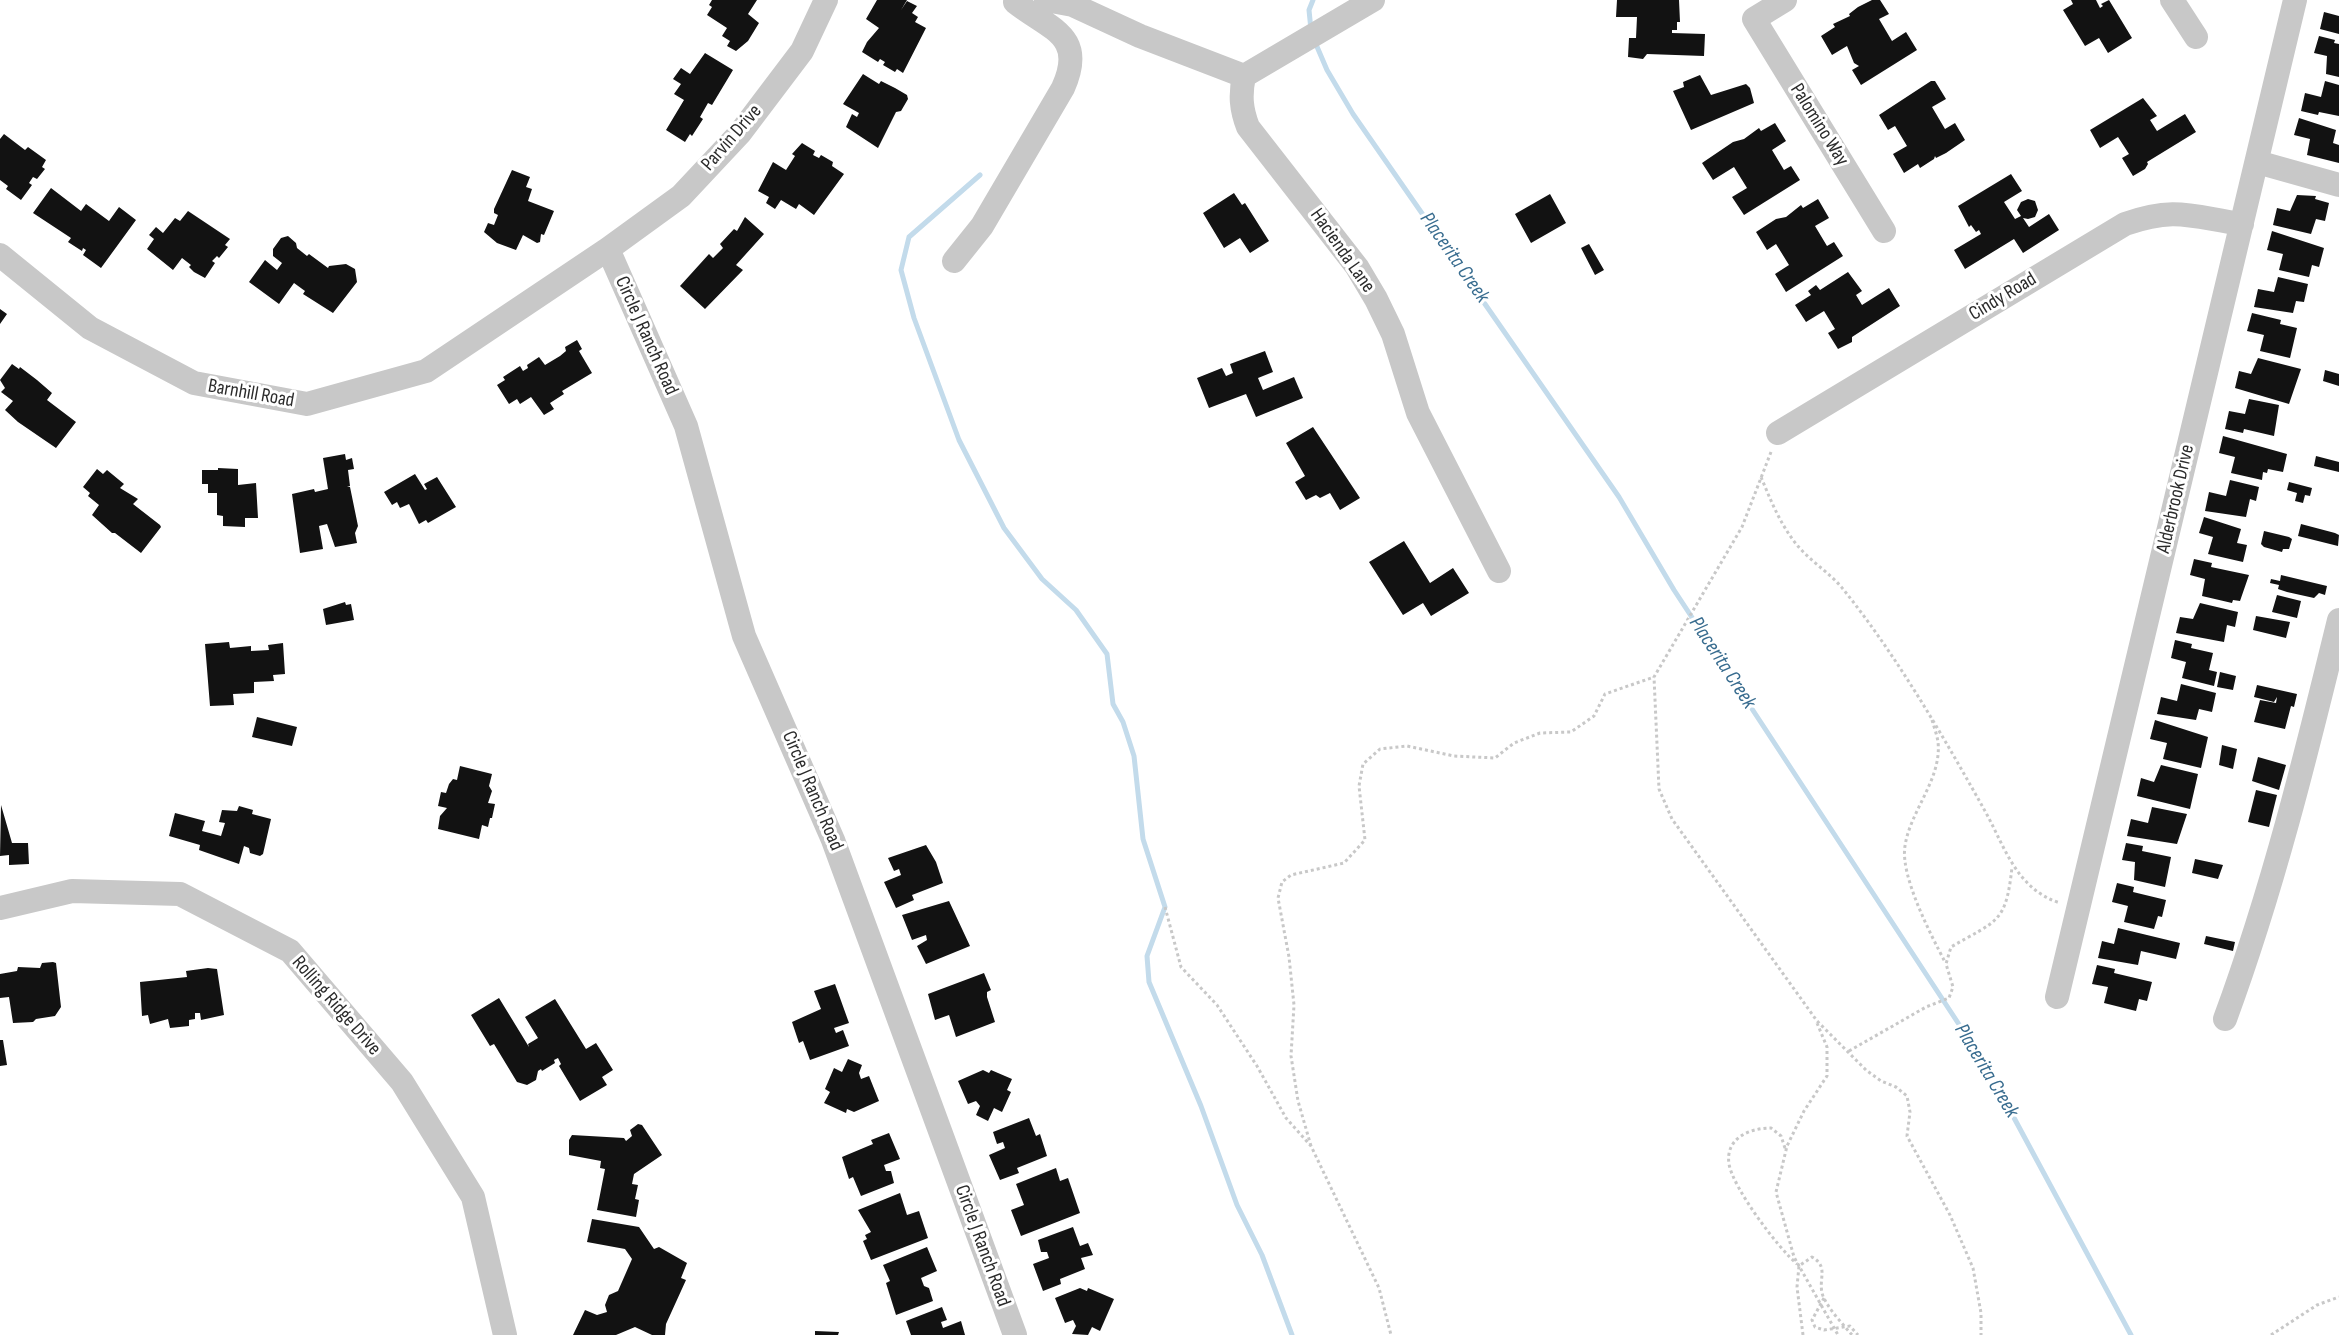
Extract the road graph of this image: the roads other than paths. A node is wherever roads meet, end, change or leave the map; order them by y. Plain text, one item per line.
1 (826, 0) edge
2 (1046, 0) edge
3 (1373, 0) edge
4 (1785, 0) edge
5 (2172, 0) edge
6 (2295, 0) edge
7 (1012, 1) edge
8 (2196, 37) dead end
9 (1244, 76) junction
10 (2257, 162) junction
11 (2339, 185) edge
12 (2242, 224) junction
13 (1884, 231) dead end
14 (608, 249) junction
15 (0, 255) edge
16 (954, 261) dead end
17 (1778, 433) road end
18 (1499, 571) dead end
19 (2339, 620) edge
20 (0, 908) edge
21 (2057, 998) dead end
22 (2225, 1019) dead end
23 (505, 1335) edge
24 (1015, 1335) edge

1 - 14 street, Parvin Drive
2 - 9 street
3 - 9 street
4 - 13 street, Palomino Way
5 - 8 street
6 - 10 street, Alderbrook Drive
7 - 16 street
9 - 18 street, Hacienda Lane
10 - 11 street
10 - 12 street, Alderbrook Drive
12 - 17 street, Cindy Road
12 - 21 street, Alderbrook Drive
14 - 15 street, Barnhill Road
14 - 24 street, Circle J Ranch Road
19 - 22 street
20 - 23 street, Rolling Ridge Drive

